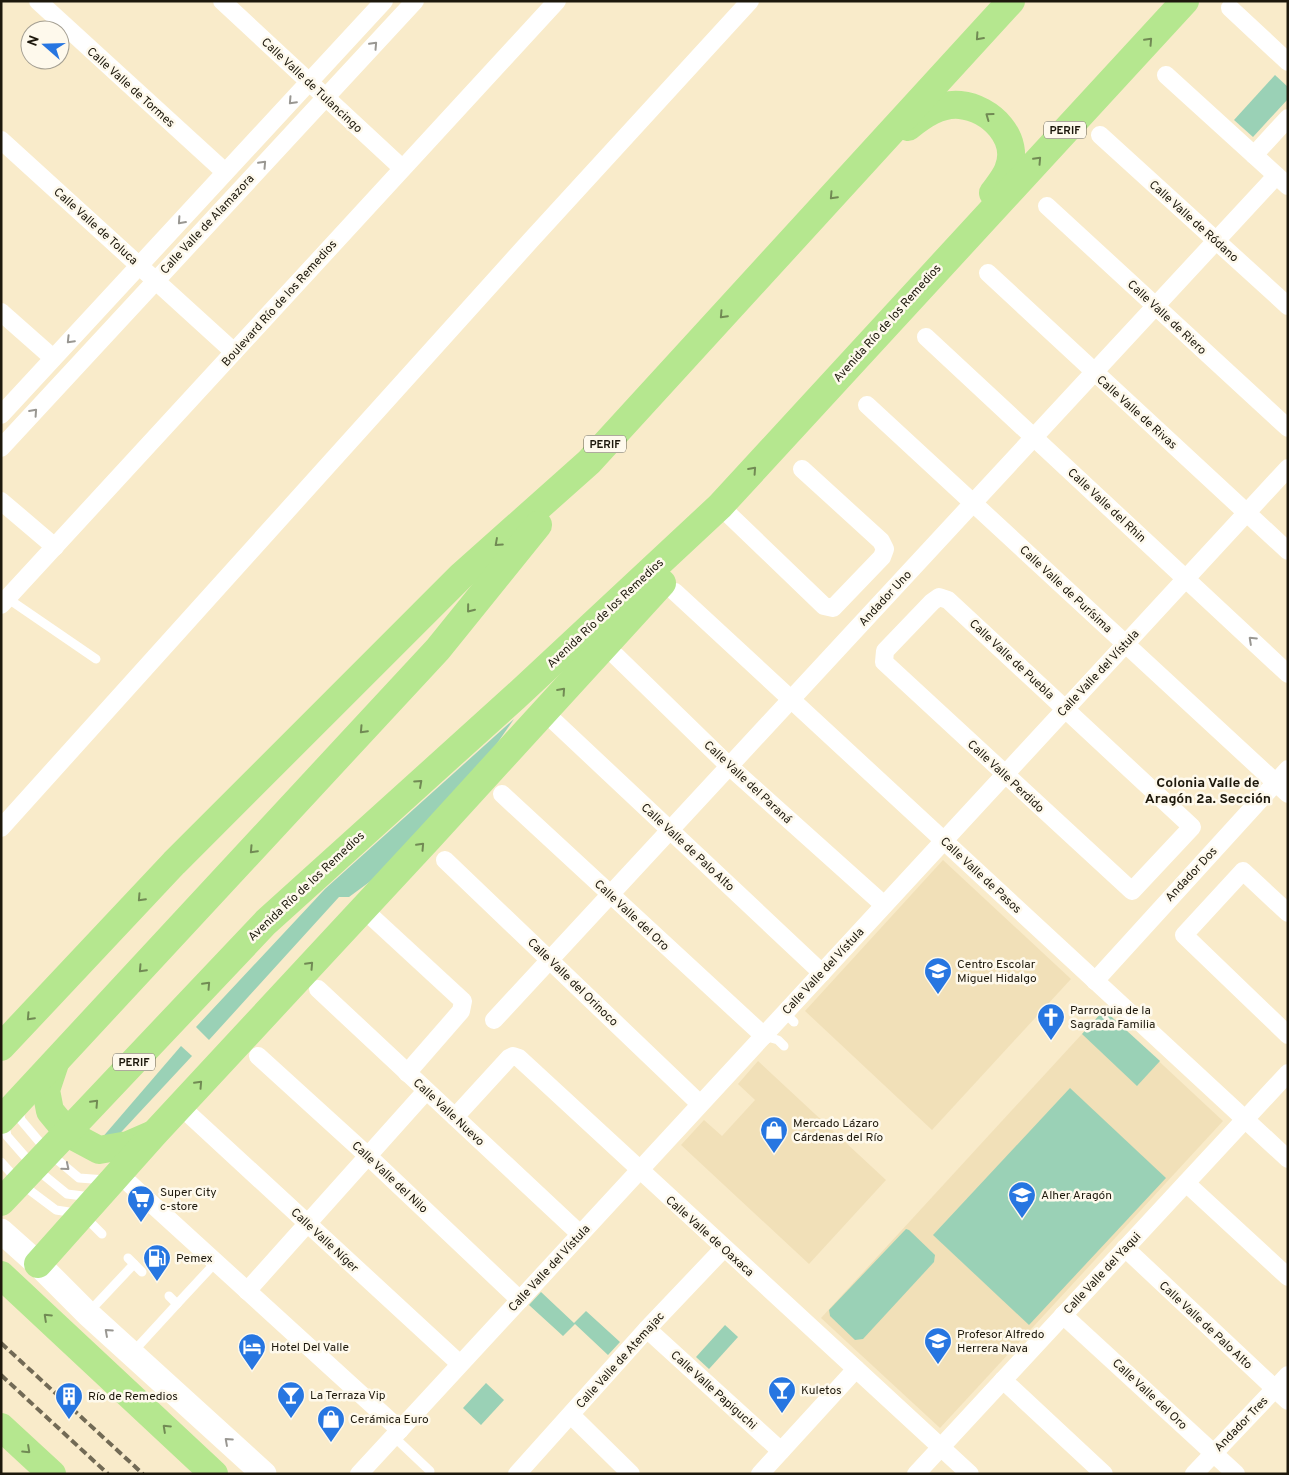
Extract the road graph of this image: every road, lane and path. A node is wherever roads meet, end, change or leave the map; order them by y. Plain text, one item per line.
1 (38, 1) edge
2 (222, 1) edge
3 (384, 1) edge
4 (415, 1) edge
5 (557, 1) edge
6 (750, 1) edge
7 (1011, 1) edge
8 (1185, 1) edge
9 (1230, 8) dead end
10 (401, 17) junction
11 (1288, 62) edge
12 (1166, 75) dead end
13 (310, 82) junction
14 (325, 98) junction
15 (1288, 118) edge
16 (1100, 135) dead end
17 (1, 140) edge
18 (1254, 155) junction
19 (860, 166) junction
20 (402, 168) junction
21 (225, 172) junction
22 (1282, 181) edge
23 (1046, 206) dead end
24 (1216, 240) junction
25 (945, 259) junction
26 (140, 266) junction
27 (988, 272) dead end
28 (155, 280) junction
29 (1155, 306) junction
30 (1288, 306) edge
31 (1, 312) edge
32 (926, 337) dead end
33 (234, 352) junction
34 (53, 358) junction
35 (1093, 373) junction
36 (866, 405) dead end
37 (1, 415) edge
38 (1288, 428) edge
39 (1034, 437) junction
40 (1, 448) edge
41 (589, 462) junction
42 (1288, 468) edge
43 (802, 469) dead end
44 (1, 501) edge
45 (972, 503) junction
46 (720, 506) junction
47 (1247, 512) junction
48 (55, 546) junction
49 (1288, 551) edge
50 (1186, 578) junction
51 (675, 592) dead end
52 (940, 597) joint
53 (4, 602) edge
54 (1125, 644) junction
55 (616, 656) dead end
56 (96, 659) dead end
57 (1288, 674) edge
58 (791, 699) junction
59 (1066, 709) junction
60 (554, 722) dead end
61 (729, 766) junction
62 (1288, 769) edge
63 (1005, 775) junction
64 (1281, 789) edge
65 (502, 794) dead end
66 (1, 828) edge
67 (670, 830) junction
68 (944, 841) junction
69 (445, 860) dead end
70 (1132, 891) joint
71 (609, 895) junction
72 (884, 905) junction
73 (1288, 913) edge
74 (360, 922) junction
75 (549, 960) junction
76 (822, 973) junction
77 (1095, 981) junction
78 (318, 990) dead end
79 (494, 1020) dead end
80 (1288, 1035) edge
81 (764, 1036) junction
82 (784, 1046) dead end
83 (1, 1047) edge
84 (258, 1056) dead end
85 (55, 1063) junction
86 (407, 1072) junction
87 (1288, 1073) edge
88 (426, 1091) junction
89 (700, 1104) junction
90 (7, 1113) edge
91 (191, 1116) dead end
92 (455, 1117) junction
93 (1245, 1119) junction
94 (154, 1134) junction
95 (368, 1156) junction
96 (1288, 1159) edge
97 (1, 1162) edge
98 (639, 1171) junction
99 (1186, 1183) junction
100 (105, 1194) junction
101 (1, 1202) edge
102 (307, 1223) junction
103 (1, 1231) edge
104 (102, 1234) dead end
105 (580, 1234) junction
106 (724, 1248) junction
107 (1125, 1248) junction
108 (216, 1262) junction
109 (38, 1264) junction
110 (142, 1272) dead end
111 (1, 1275) edge
112 (1288, 1277) edge
113 (247, 1291) junction
114 (169, 1296) dead end
115 (520, 1300) junction
116 (177, 1304) junction
117 (88, 1314) junction
118 (1064, 1315) junction
119 (647, 1329) junction
120 (132, 1353) junction
121 (460, 1364) junction
122 (856, 1369) junction
123 (1288, 1375) edge
124 (1009, 1385) junction
125 (1274, 1389) junction
126 (1288, 1401) edge
127 (570, 1414) junction
128 (1, 1427) edge
129 (396, 1433) junction
130 (941, 1447) junction
131 (781, 1451) junction
132 (1213, 1453) junction
133 (430, 1471) dead end
134 (52, 1474) edge
135 (214, 1474) edge
136 (264, 1474) edge
137 (359, 1474) edge
138 (517, 1474) edge
139 (632, 1474) edge
140 (760, 1474) edge
141 (916, 1474) edge
142 (970, 1474) edge
143 (1104, 1474) edge
144 (1194, 1474) edge
145 (1236, 1474) edge

1 - 21 street, Calle Valle de Tormes
2 - 13 street, Calle Valle de Tulancingo
3 - 10 street
3 - 13 street, Calle Valle de Alamazora
4 - 10 street, Calle Valle de Alamazora
5 - 20 street, Boulevard Río de los Remedios
6 - 66 street
7 -> 19 highway, PERIF
25 -> 8 highway, Avenida Río de los Remedios / PERIF
9 - 11 street
14 -> 10 street, Calle Valle de Alamazora
12 - 18 street
13 - 14 street, Calle Valle de Tulancingo
13 -> 21 street, Calle Valle de Alamazora
14 - 20 street, Calle Valle de Tulancingo
28 -> 14 street, Calle Valle de Alamazora
15 - 18 street
16 - 24 street, Calle Valle de Ródano
17 - 26 street, Calle Valle de Toluca
18 - 22 street
25 -> 19 highway
19 -> 41 highway, PERIF
20 - 33 street, Boulevard Río de los Remedios
21 -> 26 street, Calle Valle de Alamazora
22 - 24 street, Andador Uno
23 - 29 street, Calle Valle de Riero
24 - 29 street, Andador Uno
24 - 30 street, Calle Valle de Ródano
46 -> 25 highway, Avenida Río de los Remedios / PERIF
26 - 28 street, Calle Valle de Toluca
26 -> 34 street, Calle Valle de Alamazora
27 - 35 street, Calle Valle de Rivas
28 - 33 street, Calle Valle de Toluca
40 -> 28 street, Calle Valle de Alamazora
29 - 35 street, Andador Uno
29 - 38 street, Calle Valle de Riero
31 - 34 street
32 - 39 street, Calle Valle del Rhin
33 - 48 street, Boulevard Río de los Remedios
34 - 37 street, Calle Valle de Alamazora
35 - 39 street, Andador Uno
35 - 47 street, Calle Valle de Rivas
36 - 45 street, Calle Valle de Purísima
39 - 45 street, Andador Uno
39 - 50 street, Calle Valle del Rhin
41 -> 83 highway, PERIF
41 -> 85 highway
42 - 47 street, Calle Valle del Vístula
43 - 46 street
44 - 48 street
45 - 54 street, Calle Valle de Purísima
45 - 58 street, Andador Uno
74 -> 46 highway
101 -> 46 highway, Avenida Río de los Remedios / PERIF
47 - 49 street, Calle Valle de Rivas
47 - 50 street, Calle Valle del Vístula
48 - 53 street, Boulevard Río de los Remedios
50 - 54 street, Calle Valle del Vístula
57 -> 50 street, Calle Valle del Rhin
51 - 58 street, Calle Valle de Pasos
52 - 59 street, Calle Valle de Puebla
52 - 63 street, Calle Valle Perdido
53 - 56 lane
54 - 59 street, Calle Valle del Vístula
54 - 64 street, Calle Valle de Purísima
55 - 61 street, Calle Valle del Paraná
58 - 61 street, Andador Uno
58 - 68 street, Calle Valle de Pasos
59 - 63 street, Calle Valle del Vístula
59 - 70 street, Calle Valle de Puebla
60 - 67 street, Calle Valle de Palo Alto
61 - 67 street, Andador Uno
61 - 72 street, Calle Valle del Paraná
62 - 64 street, Andador Dos
63 - 68 street, Calle Valle del Vístula
63 - 70 street, Calle Valle Perdido
64 - 77 street, Andador Dos
65 - 71 street, Calle Valle del Oro
67 - 71 street, Andador Uno
67 - 76 street, Calle Valle de Palo Alto
68 - 72 street, Calle Valle del Vístula
68 - 77 street, Calle Valle de Pasos
69 - 75 street, Calle Valle del Orinoco
71 - 75 street, Andador Uno
71 - 81 street, Calle Valle del Oro
72 - 76 street, Calle Valle del Vístula
73 - 80 street
74 - 86 street
94 -> 74 highway
75 - 79 street, Andador Uno
75 - 89 street, Calle Valle del Orinoco
76 - 81 street, Calle Valle del Vístula
77 - 93 street, Calle Valle de Pasos
78 - 86 street, Calle Valle Nuevo
81 - 82 lane
81 - 89 street, Calle Valle del Vístula
84 - 95 street, Calle Valle del Nilo
85 - 90 highway
85 - 94 highway
86 - 88 street, Calle Valle Nuevo
87 - 93 street, Calle Valle del Yaqui
88 - 92 street, Calle Valle Nuevo
88 - 95 street
89 - 98 street, Calle Valle del Vístula
90 -> 100 lane
90 - 100 lane
91 - 102 street, Calle Valle Níger
92 - 98 street, Calle Valle de Oaxaca
92 - 105 street, Calle Valle Nuevo
93 - 96 street, Calle Valle de Pasos
93 - 99 street, Calle Valle del Yaqui
94 - 100 highway
95 - 102 street
95 - 115 street, Calle Valle del Nilo
97 - 100 lane
98 - 105 street, Calle Valle del Vístula
98 - 106 street, Calle Valle de Oaxaca
99 - 107 street, Calle Valle del Yaqui
99 - 112 street
100 - 104 lane
100 - 108 street
100 - 109 highway
102 - 113 street
102 - 121 street, Calle Valle Níger
103 - 109 main road
105 - 115 street, Calle Valle del Vístula
106 - 119 street, Calle Valle de Atemajac
106 - 122 street, Calle Valle de Oaxaca
107 - 118 street, Calle Valle del Yaqui
107 - 125 street, Calle Valle de Palo Alto
108 - 113 street
108 - 116 lane
109 - 117 main road
110 - 117 lane
135 -> 111 highway
113 - 129 street
114 - 116 lane
115 - 121 street, Calle Valle del Vístula
116 - 120 lane
120 -> 117 main road
118 - 124 street, Calle Valle del Yaqui
118 - 132 street, Calle Valle del Oro
119 - 127 street, Calle Valle de Atemajac
119 - 131 street, Calle Valle Papiguchi
136 -> 120 main road
121 - 129 street, Calle Valle del Vístula
122 - 130 street, Calle Valle de Oaxaca
122 - 131 street
123 - 125 street, Andador Tres
124 - 130 street, Calle Valle del Yaqui
124 - 143 street
125 - 126 street, Calle Valle de Palo Alto
125 - 132 street, Andador Tres
127 - 138 street, Calle Valle de Atemajac
127 - 139 street
128 -> 134 highway
129 - 133 lane
129 - 137 street, Calle Valle del Vístula
130 - 141 street, Calle Valle del Yaqui
130 - 142 street, Calle Valle de Oaxaca
131 - 140 street
132 - 144 street, Andador Tres
132 - 145 street, Calle Valle del Oro

